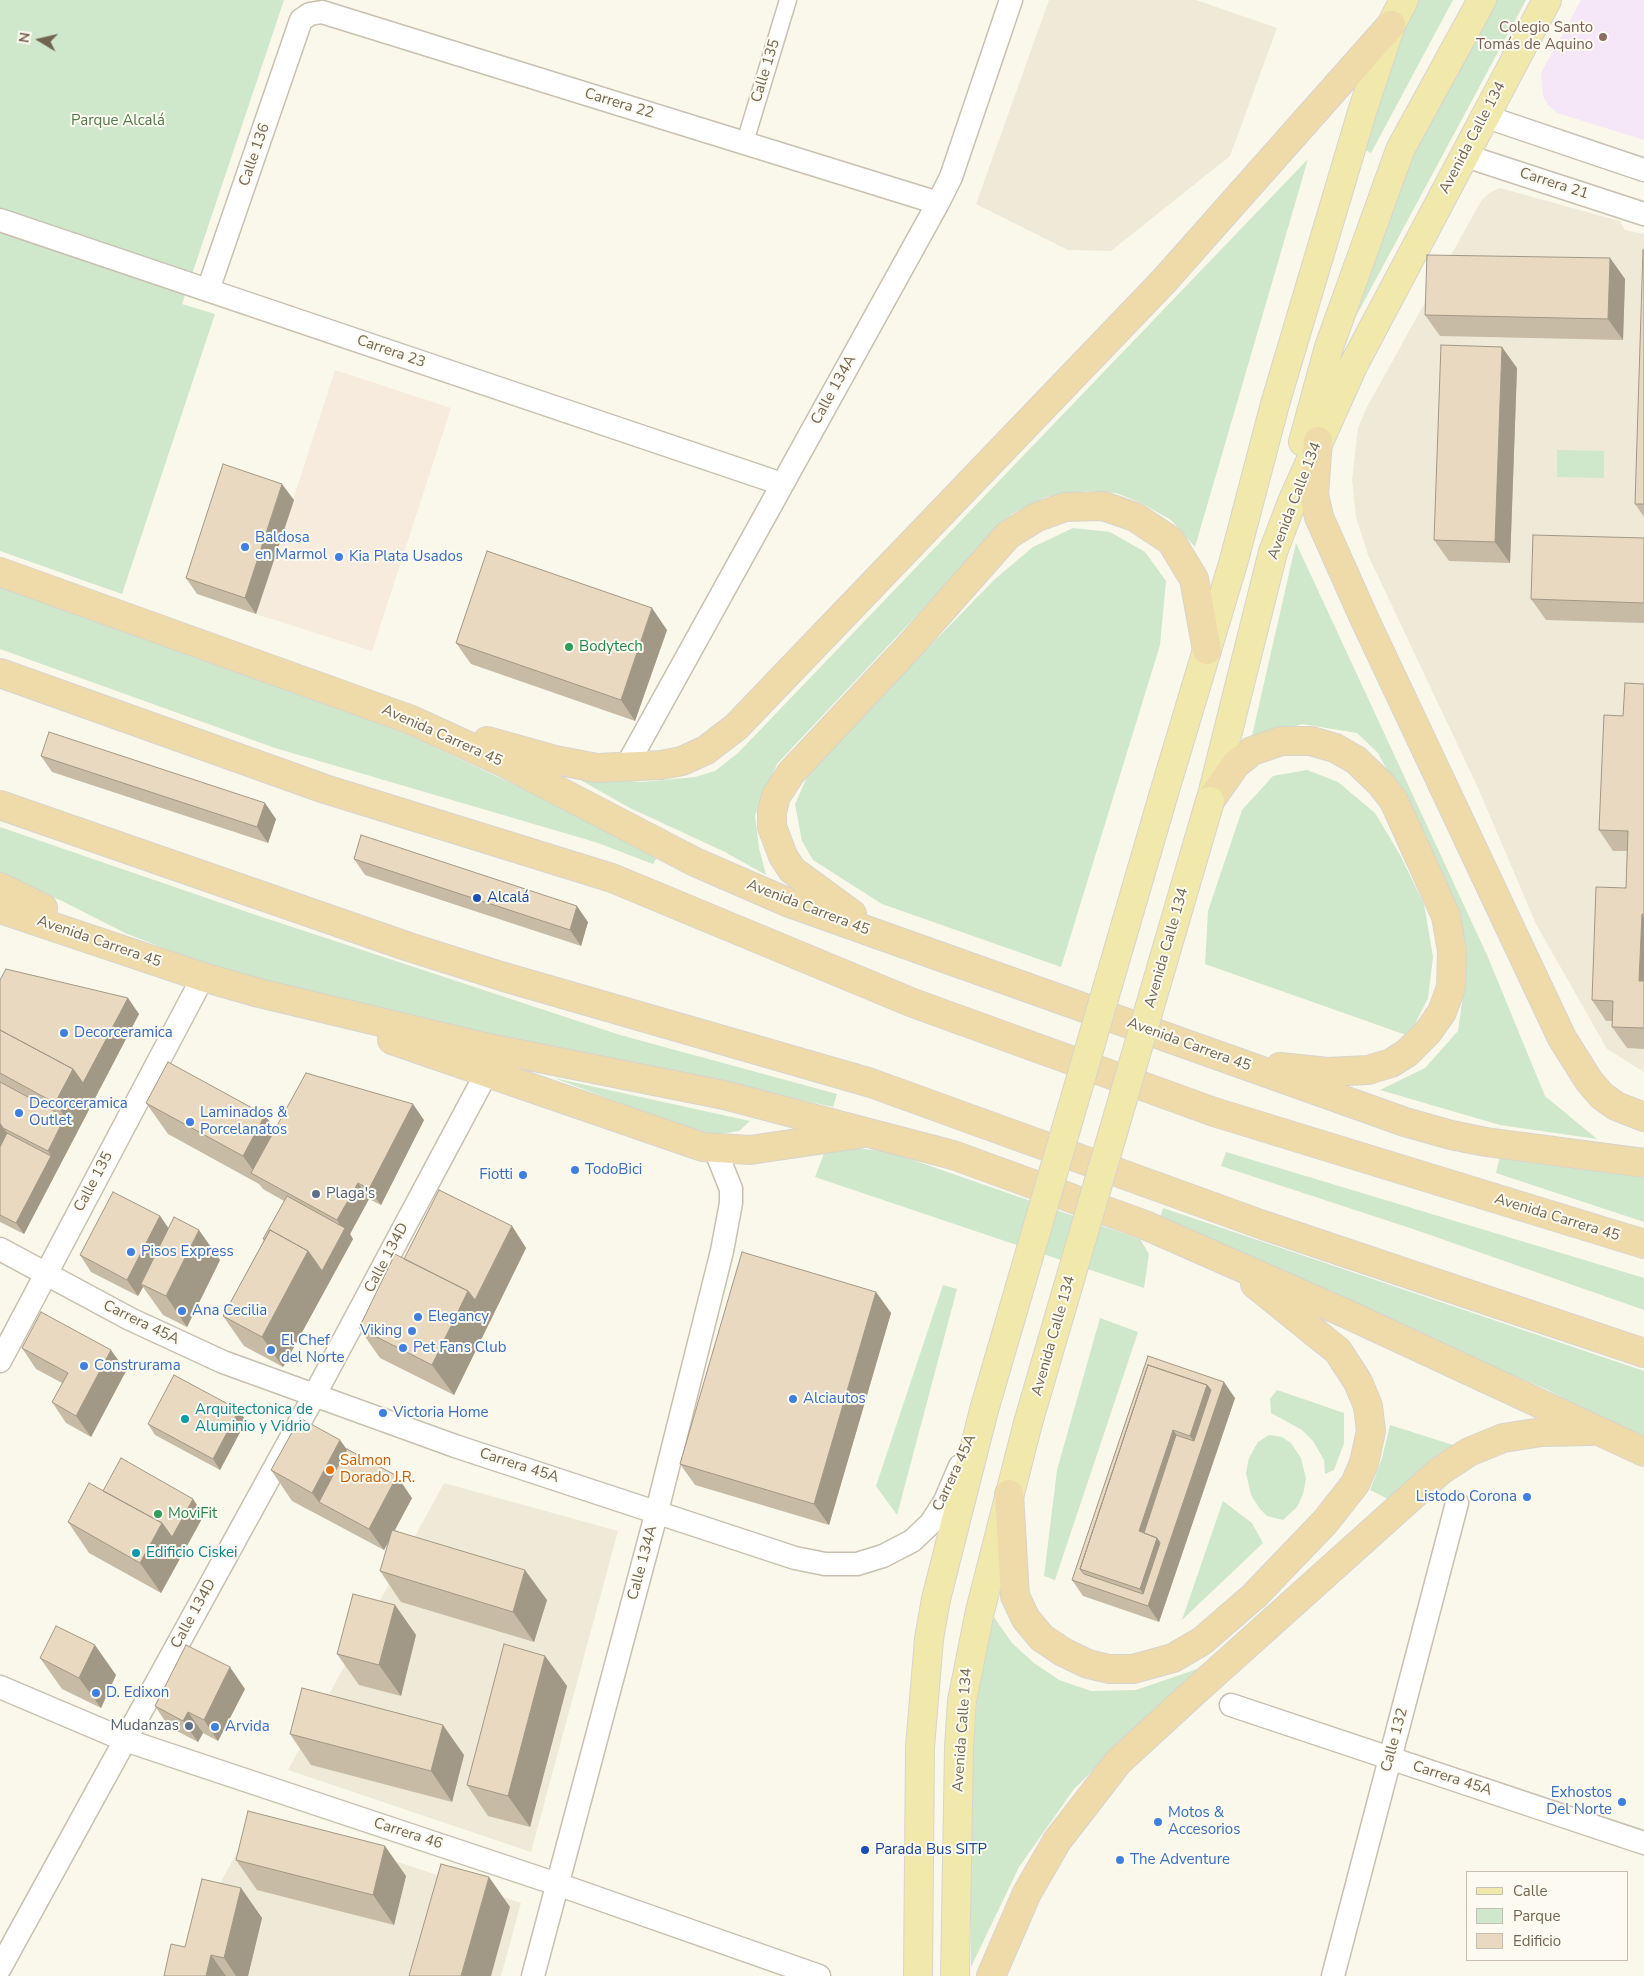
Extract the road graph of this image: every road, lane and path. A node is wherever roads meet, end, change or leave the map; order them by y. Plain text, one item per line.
1 (788, 0) edge
2 (1011, 0) edge
3 (1404, 0) edge
4 (1482, 0) edge
5 (1547, 0) edge
6 (302, 20) joint
7 (1391, 25) junction
8 (1484, 116) junction
9 (744, 142) junction
10 (1463, 155) junction
11 (1644, 170) edge
12 (938, 203) junction
13 (1644, 214) edge
14 (0, 220) edge
15 (208, 290) junction
16 (1318, 441) junction
17 (782, 484) junction
18 (1273, 552) junction
19 (5, 575) edge
20 (1207, 650) junction
21 (0, 673) edge
22 (409, 719) junction
23 (626, 767) junction
24 (1210, 801) junction
25 (0, 804) edge
26 (0, 887) edge
27 (0, 908) edge
28 (882, 935) junction
29 (130, 952) junction
30 (203, 977) junction
31 (259, 993) junction
32 (1211, 1053) junction
33 (486, 1074) junction
34 (1644, 1118) edge
35 (871, 1132) junction
36 (716, 1149) junction
37 (1644, 1163) edge
38 (1644, 1244) edge
39 (0, 1249) edge
40 (1226, 1261) junction
41 (46, 1275) junction
42 (1644, 1353) edge
43 (0, 1361) edge
44 (314, 1396) junction
45 (984, 1410) junction
46 (1594, 1430) junction
47 (1644, 1452) edge
48 (1009, 1494) junction
49 (1457, 1504) dead end
50 (657, 1511) junction
51 (0, 1687) edge
52 (1231, 1704) dead end
53 (125, 1740) junction
54 (1390, 1758) junction
55 (1644, 1843) edge
56 (558, 1884) junction
57 (0, 1968) edge
58 (533, 1976) edge
59 (818, 1976) edge
60 (918, 1976) edge
61 (955, 1976) edge
62 (991, 1976) edge
63 (1332, 1976) edge

1 - 9 street, Calle 135
2 - 12 street, Calle 134A
3 - 7 main road
4 - 18 main road
5 - 8 main road, Avenida Calle 134
6 - 9 street, Carrera 22
6 - 15 street, Calle 136
7 - 20 main road
7 - 23 highway
8 - 10 main road, Avenida Calle 134
8 - 11 street
9 - 12 street, Carrera 22
10 - 13 street, Carrera 21
10 - 16 main road, Avenida Calle 134
12 - 17 street, Calle 134A
14 - 15 street, Carrera 23
15 - 17 street, Carrera 23
16 - 18 main road, Avenida Calle 134
16 - 34 highway
17 - 23 street, Calle 134A
18 - 24 main road, Avenida Calle 134
19 - 22 highway, Avenida Carrera 45
20 - 28 highway
20 - 45 main road, bridge
21 - 38 highway, Avenida Carrera 45
22 - 23 highway
22 - 28 highway, Avenida Carrera 45
24 - 32 highway
24 - 48 main road, Avenida Calle 134, bridge
25 - 42 highway
26 - 29 highway
27 - 29 highway, Avenida Carrera 45
28 - 32 highway, Avenida Carrera 45
29 - 30 highway, Avenida Carrera 45
30 - 31 highway, Avenida Carrera 45
30 - 41 street, Calle 135
31 - 33 highway
31 - 35 highway, Avenida Carrera 45
32 - 37 highway, Avenida Carrera 45
33 - 36 highway
33 - 44 street, Calle 134D
35 - 36 highway
35 - 40 highway, Avenida Carrera 45
36 - 50 street, Calle 134A
39 - 41 street, Carrera 45A
40 - 46 highway, Avenida Carrera 45
40 - 48 highway
41 - 43 street, Calle 135
41 - 44 street, Carrera 45A
44 - 50 street, Carrera 45A
44 - 53 street, Calle 134D
45 - 50 street, Carrera 45A
45 - 60 main road
46 - 47 highway, Avenida Carrera 45
46 - 62 highway
48 - 61 main road, Avenida Calle 134
49 - 54 street, Calle 132
50 - 56 street, Calle 134A
51 - 53 street, Carrera 46
52 - 54 street, Carrera 45A
53 - 56 street, Carrera 46
53 - 57 street, Calle 134D
54 - 55 street, Carrera 45A
54 - 63 street, Calle 132
56 - 58 street, Calle 134A
56 - 59 street, Carrera 46

